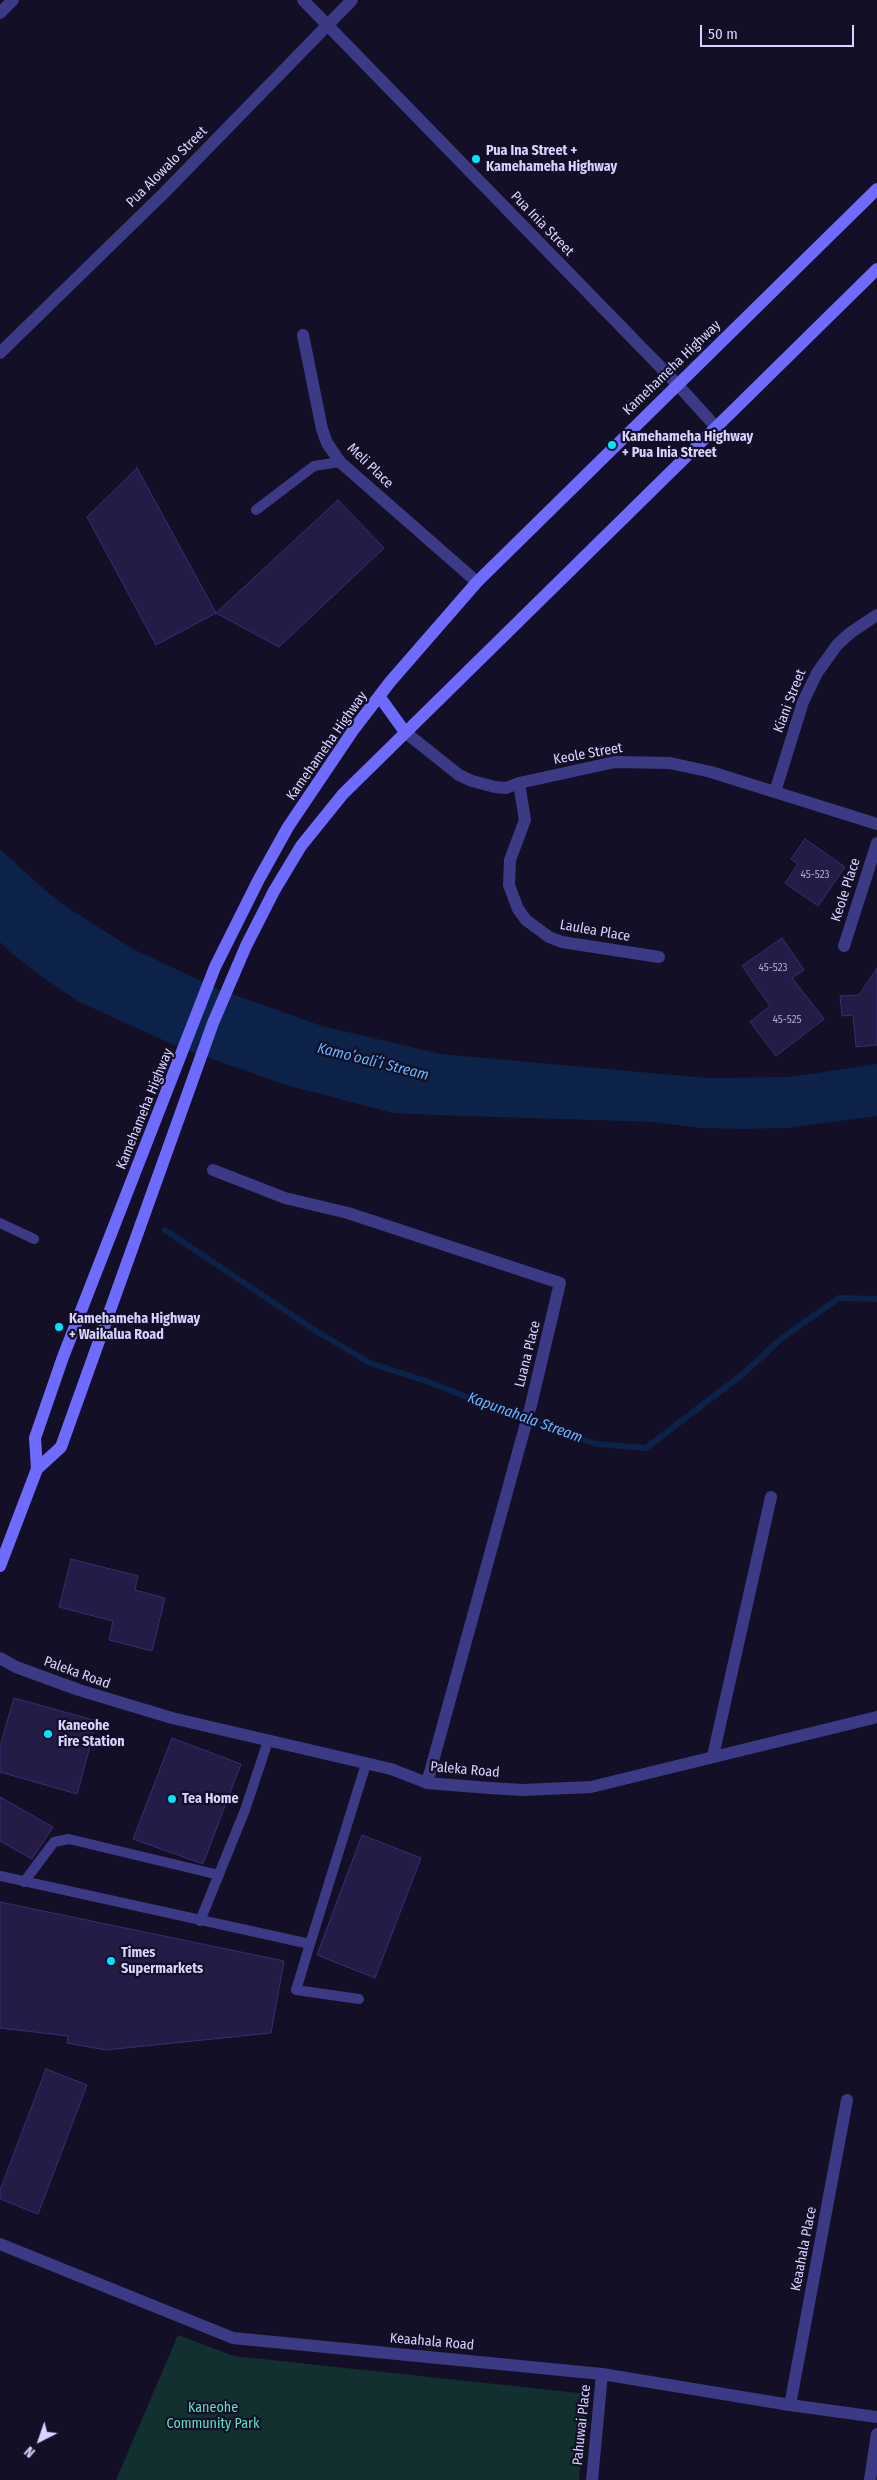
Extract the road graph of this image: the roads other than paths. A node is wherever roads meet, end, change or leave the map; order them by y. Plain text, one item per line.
1 (13, 0) edge
2 (303, 0) edge
3 (352, 0) edge
4 (0, 13) edge
5 (327, 24) junction
6 (877, 189) edge
7 (877, 269) edge
8 (302, 335) dead end
9 (0, 352) edge
10 (677, 384) junction
11 (716, 428) junction
12 (340, 462) junction
13 (256, 510) dead end
14 (477, 582) junction
15 (877, 615) edge
16 (380, 696) junction
17 (405, 732) junction
18 (518, 783) junction
19 (775, 792) junction
20 (877, 824) edge
21 (877, 842) edge
22 (844, 946) dead end
23 (659, 957) dead end
24 (213, 1170) dead end
25 (0, 1223) edge
26 (34, 1239) dead end
27 (37, 1469) junction
28 (772, 1497) dead end
29 (0, 1566) edge
30 (0, 1658) edge
31 (877, 1717) edge
32 (268, 1741) junction
33 (713, 1756) junction
34 (366, 1764) junction
35 (427, 1783) junction
36 (219, 1875) junction
37 (0, 1876) edge
38 (24, 1882) junction
39 (200, 1920) junction
40 (310, 1944) junction
41 (359, 1999) dead end
42 (848, 2100) dead end
43 (0, 2244) edge
44 (602, 2374) junction
45 (790, 2405) junction
46 (877, 2417) edge
47 (877, 2434) edge
48 (592, 2480) edge
49 (870, 2480) edge

1 - 4 street
2 - 5 street, Pua Inia Street
3 - 5 street, Pua Alowalo Street
5 - 9 street, Pua Alowalo Street
5 - 10 street, Pua Inia Street
6 - 10 main road, Kamehameha Highway
7 - 11 main road, Kamehameha Highway
8 - 12 street, Meli Place
10 - 11 street, Pua Inia Street
10 - 14 main road, Kamehameha Highway
11 - 17 main road, Kamehameha Highway
12 - 13 lane
12 - 14 street, Meli Place
14 - 16 main road, Kamehameha Highway
15 - 19 street, Kiani Street
16 - 17 main road
16 - 27 main road, Kamehameha Highway
17 - 18 street, Keole Street
17 - 27 main road, Kamehameha Highway
18 - 19 street, Keole Street
18 - 23 street, Laulea Place
19 - 20 street, Keole Street
21 - 22 street, Keole Place
24 - 35 street, Luana Place
25 - 26 lane
27 - 29 main road, Kamehameha Highway
28 - 33 street
30 - 32 street, Paleka Road
31 - 33 street, Paleka Road
32 - 34 street, Paleka Road
32 - 36 lane
33 - 35 street, Paleka Road
34 - 35 street, Paleka Road
34 - 40 lane
36 - 38 lane
36 - 39 lane
37 - 38 lane
38 - 39 lane
39 - 40 lane
40 - 41 lane
42 - 45 street, Keaahala Place
43 - 44 street, Keaahala Road
44 - 45 street, Keaahala Road
44 - 48 street, Pahuwai Place
45 - 46 street, Keaahala Road
47 - 49 street

